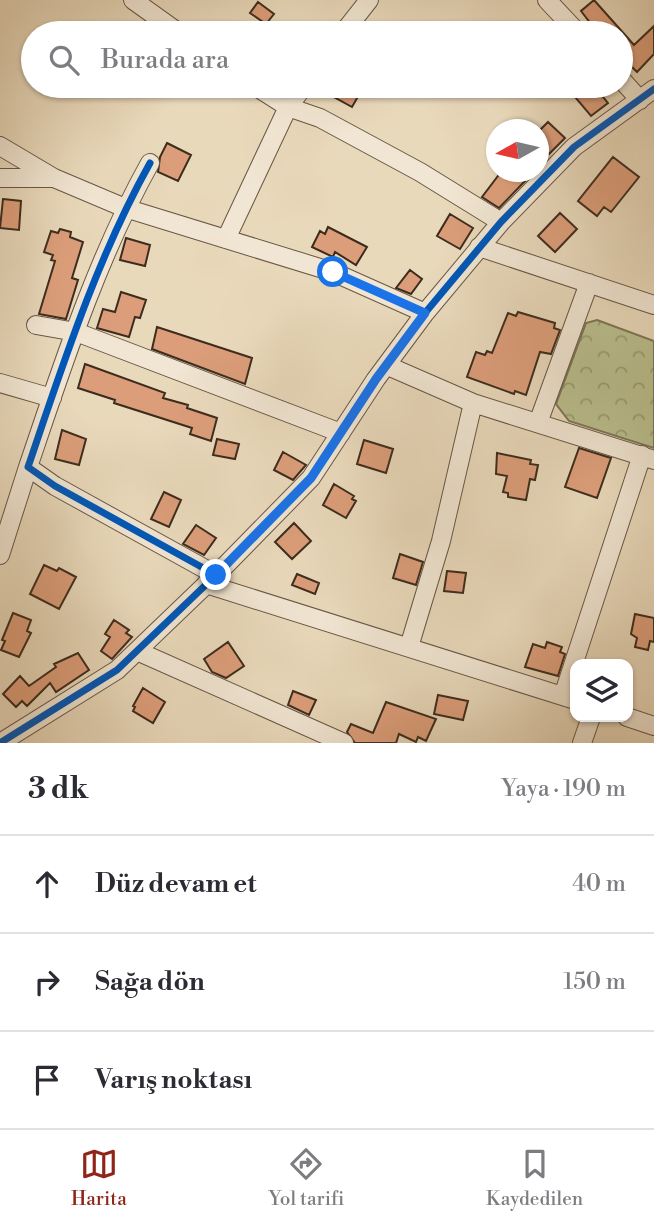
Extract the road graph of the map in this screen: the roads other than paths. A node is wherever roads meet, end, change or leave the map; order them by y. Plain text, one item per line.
1 (133, 0) edge
2 (369, 0) edge
3 (547, 0) edge
4 (162, 21) edge
5 (352, 21) edge
6 (567, 21) edge
7 (647, 94) edge
8 (274, 98) edge
9 (295, 98) edge
10 (288, 107) junction
11 (0, 146) edge
12 (150, 163) dead end
13 (0, 177) edge
14 (54, 178) junction
15 (125, 208) junction
16 (501, 222) junction
17 (226, 239) junction
18 (479, 247) junction
19 (589, 284) junction
20 (654, 305) edge
21 (425, 313) junction
22 (36, 325) dead end
23 (76, 332) junction
24 (388, 366) junction
25 (0, 383) edge
26 (52, 398) junction
27 (473, 403) junction
28 (538, 423) junction
29 (341, 433) junction
30 (648, 458) edge
31 (28, 467) junction
32 (0, 555) edge
33 (211, 579) junction
34 (409, 647) junction
35 (137, 651) junction
36 (569, 698) edge
37 (633, 719) edge
38 (590, 722) edge
39 (654, 726) edge
40 (0, 743) edge
41 (344, 743) edge
42 (582, 743) edge

1 - 4 street
2 - 5 street
3 - 6 street
7 - 16 street
8 - 10 street
9 - 10 street
10 - 16 street
10 - 17 street
11 - 14 street
12 - 15 street
13 - 14 street
14 - 15 street
15 - 17 street
15 - 23 street
16 - 18 street
17 - 21 street
18 - 19 street
18 - 21 street
19 - 20 street
19 - 28 street
21 - 24 street
22 - 23 street
23 - 26 street
23 - 29 street
24 - 27 street
24 - 29 street
25 - 26 street
26 - 31 street
27 - 28 street
27 - 34 street
28 - 30 street
29 - 33 street
30 - 36 street
31 - 32 street
31 - 33 street
33 - 34 street
33 - 35 street
34 - 36 street
35 - 40 street
35 - 41 street
37 - 39 street
38 - 42 street

